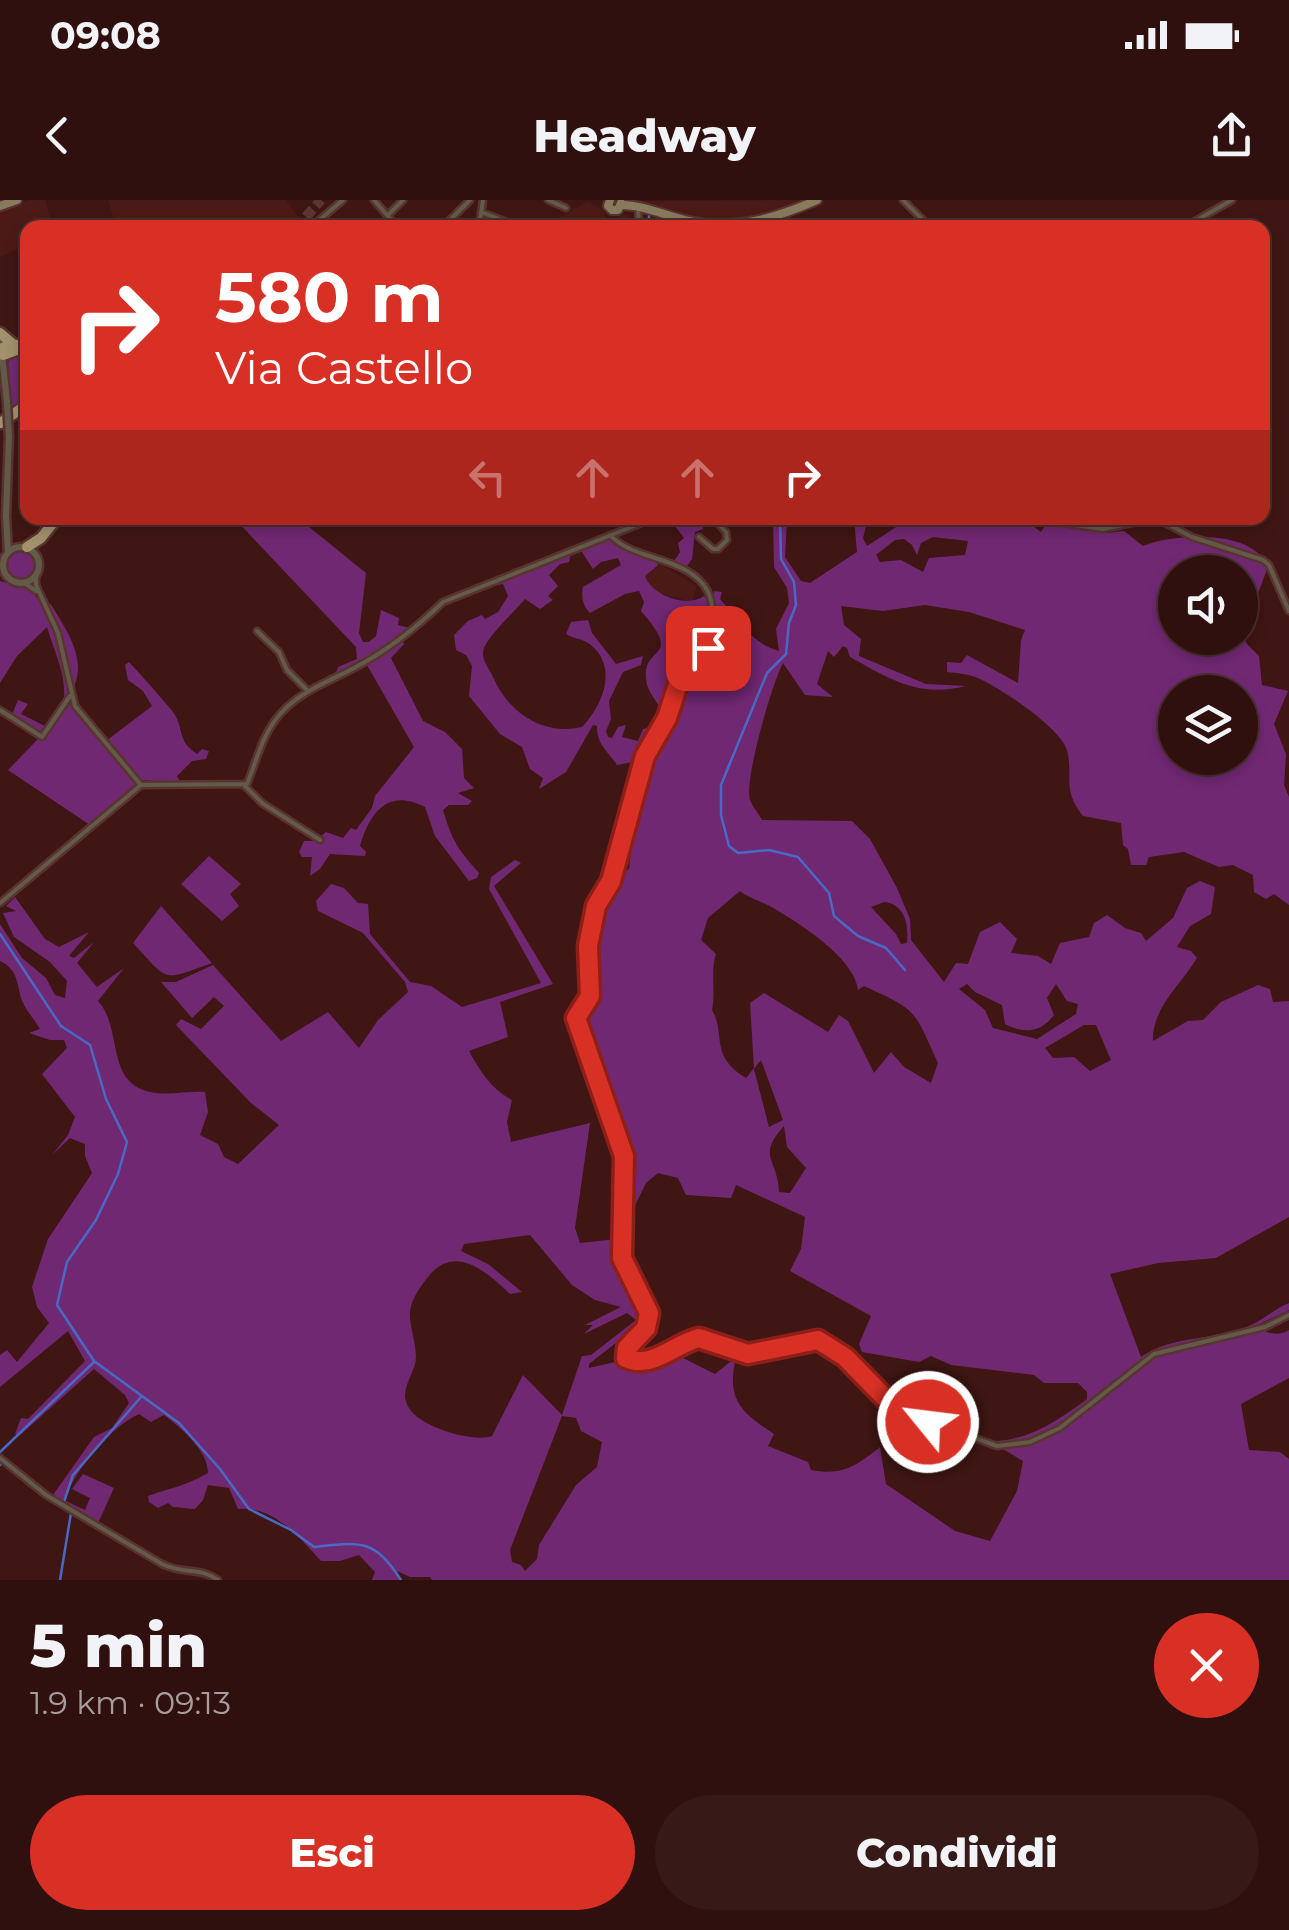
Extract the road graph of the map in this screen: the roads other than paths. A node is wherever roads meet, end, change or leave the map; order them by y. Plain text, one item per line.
1 (18, 200) edge
2 (343, 200) edge
3 (374, 200) edge
4 (403, 200) edge
5 (478, 200) edge
6 (548, 200) edge
7 (610, 200) edge
8 (818, 200) edge
9 (903, 200) edge
10 (1232, 200) edge
11 (620, 202) edge
12 (0, 206) edge
13 (566, 208) dead end
14 (644, 208) junction
15 (481, 212) junction
16 (388, 215) junction
17 (319, 220) edge
18 (392, 220) edge
19 (452, 220) edge
20 (480, 220) edge
21 (502, 220) edge
22 (642, 220) edge
23 (679, 220) edge
24 (762, 220) edge
25 (923, 220) edge
26 (1197, 220) edge
27 (9, 345) edge
28 (51, 525) edge
29 (637, 525) edge
30 (720, 525) edge
31 (1076, 525) edge
32 (1125, 525) edge
33 (1171, 525) edge
34 (8, 534) junction
35 (610, 536) junction
36 (698, 538) dead end
37 (28, 550) junction
38 (8, 552) junction
39 (36, 575) junction
40 (23, 582) junction
41 (39, 594) junction
42 (1289, 611) edge
43 (256, 631) dead end
44 (308, 692) junction
45 (70, 696) junction
46 (0, 710) edge
47 (141, 784) junction
48 (245, 786) junction
49 (320, 840) dead end
50 (0, 902) edge
51 (1289, 1315) edge
52 (0, 1458) edge
53 (218, 1580) edge

1 - 12 main road
2 - 17 street
3 - 16 street
4 - 16 street
5 - 15 street
5 - 19 street
6 - 13 street
7 - 11 main road
8 - 24 main road
9 - 25 street
10 - 26 street
11 - 14 main road
14 - 22 street
14 - 23 main road
15 - 20 street
15 - 21 street
16 - 18 street
27 - 34 street, bridge
28 - 37 main road
29 - 35 street
30 - 36 street
31 - 32 street
33 - 42 street
34 - 37 street
34 - 38 street
35 - 44 street
35 - 51 street
37 - 38 street
37 - 39 street
38 - 40 street
39 - 40 street
39 - 41 street
40 - 41 street
41 - 45 street
43 - 44 street
44 - 48 street
45 - 46 street
45 - 47 street
47 - 48 street
47 - 50 street
48 - 49 street
52 - 53 street

